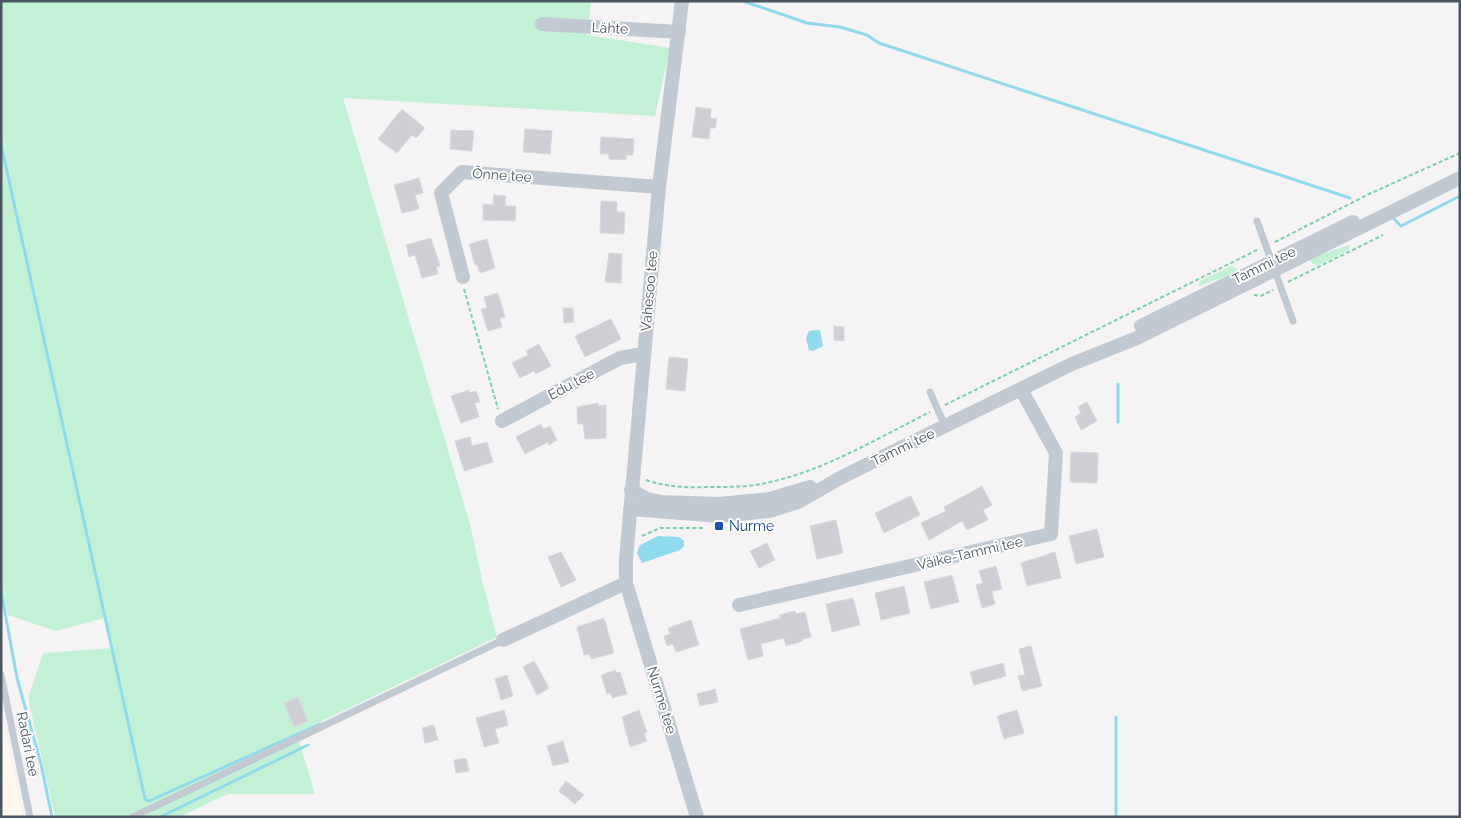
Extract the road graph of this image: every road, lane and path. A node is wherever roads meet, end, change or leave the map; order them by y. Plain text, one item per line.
1 (682, 1) edge
2 (542, 24) dead end
3 (678, 32) junction
4 (1460, 153) edge
5 (1460, 172) edge
6 (1460, 178) edge
7 (659, 187) junction
8 (1257, 221) dead end
9 (1383, 235) dead end
10 (1267, 245) junction
11 (1273, 266) junction
12 (463, 277) joint
13 (1280, 286) junction
14 (1261, 296) dead end
15 (1293, 321) dead end
16 (643, 354) junction
17 (1021, 389) junction
18 (930, 392) dead end
19 (938, 408) junction
20 (504, 420) joint
21 (945, 426) junction
22 (632, 476) junction
23 (842, 477) junction
24 (632, 490) junction
25 (630, 508) junction
26 (713, 527) dead end
27 (628, 538) junction
28 (626, 583) junction
29 (739, 605) dead end
30 (503, 640) joint
31 (1, 675) edge
32 (30, 817) edge
33 (133, 817) edge
34 (697, 817) edge

1 - 3 street, Vahesoo tee
2 - 3 street, Lähte
3 - 7 street, Vahesoo tee
4 - 10 path
5 - 11 street, Tammi tee
6 - 11 street, Tammi tee
7 - 12 street, Õnne tee
7 - 16 street, Vahesoo tee
8 - 10 lane
9 - 13 path
10 - 11 lane
10 - 19 path
11 - 13 lane
11 - 17 street, Tammi tee
12 - 20 path
13 - 14 path
13 - 15 lane
16 - 20 street, Edu tee
16 - 22 street, Vahesoo tee
17 - 21 street, Tammi tee
17 - 29 street, Väike-Tammi tee
18 - 19 lane
19 - 21 lane
19 - 22 path
21 - 23 street, Tammi tee
22 - 24 street, Vahesoo tee
23 - 24 street, Tammi tee
23 - 25 street, Tammi tee
24 - 25 street, Vahesoo tee
25 - 27 street, Vahesoo tee
26 - 27 path
27 - 28 street, Vahesoo tee
28 - 30 street
28 - 34 street, Nurme tee
30 - 33 lane
31 - 32 lane, Radari tee

